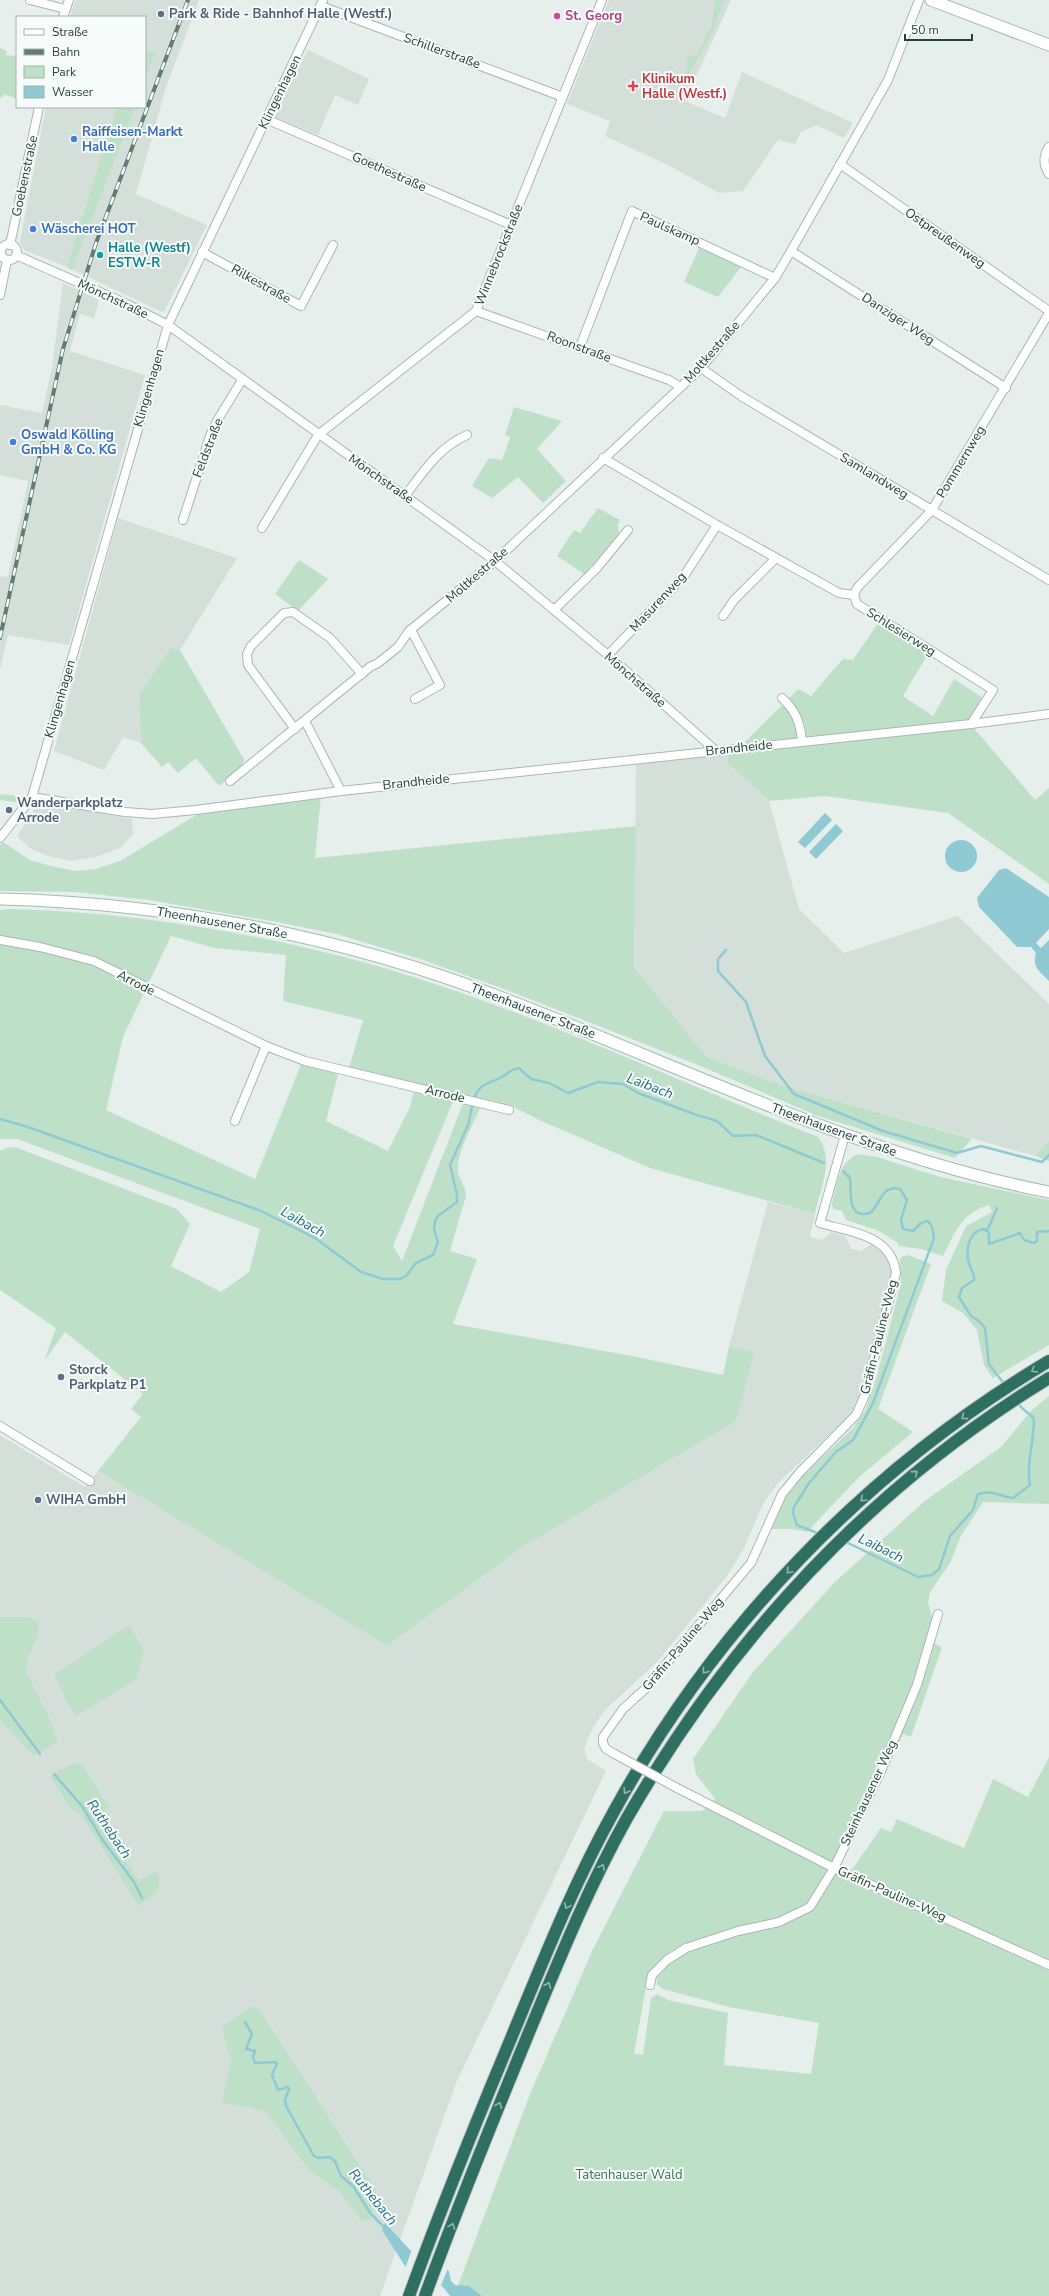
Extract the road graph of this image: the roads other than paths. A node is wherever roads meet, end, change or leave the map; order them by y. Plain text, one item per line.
1 (30, 0) edge
2 (69, 0) edge
3 (602, 0) edge
4 (920, 0) edge
5 (931, 0) edge
6 (322, 3) edge
7 (64, 13) edge
8 (1049, 46) edge
9 (562, 97) junction
10 (39, 108) edge
11 (266, 119) junction
12 (1049, 147) edge
13 (840, 164) junction
14 (1049, 174) edge
15 (511, 225) junction
16 (333, 244) dead end
17 (10, 245) junction
18 (1, 249) edge
19 (791, 251) junction
20 (202, 252) junction
21 (16, 255) junction
22 (7, 260) junction
23 (775, 278) junction
24 (0, 295) edge
25 (476, 310) junction
26 (1049, 312) edge
27 (168, 325) junction
28 (580, 347) junction
29 (701, 368) junction
30 (242, 380) junction
31 (681, 388) junction
32 (1006, 388) junction
33 (318, 435) junction
34 (468, 435) dead end
35 (604, 458) junction
36 (405, 496) junction
37 (932, 510) junction
38 (183, 520) dead end
39 (717, 525) junction
40 (262, 528) dead end
41 (628, 530) dead end
42 (776, 558) junction
43 (495, 561) junction
44 (1049, 580) edge
45 (854, 595) junction
46 (554, 610) junction
47 (723, 616) dead end
48 (411, 630) junction
49 (608, 655) junction
50 (362, 674) junction
51 (782, 698) dead end
52 (415, 699) dead end
53 (1049, 714) edge
54 (305, 721) junction
55 (971, 724) junction
56 (295, 729) junction
57 (802, 741) junction
58 (714, 750) junction
59 (230, 781) dead end
60 (341, 791) junction
61 (32, 797) junction
62 (0, 838) edge
63 (0, 899) edge
64 (0, 940) edge
65 (266, 1046) junction
66 (509, 1110) dead end
67 (235, 1121) dead end
68 (845, 1135) junction
69 (1049, 1192) edge
70 (1049, 1361) edge
71 (1049, 1378) edge
72 (0, 1426) edge
73 (90, 1481) dead end
74 (938, 1614) dead end
75 (834, 1868) junction
76 (1049, 1965) edge
77 (650, 1985) dead end
78 (409, 2296) edge
79 (425, 2296) edge

1 - 7 street
2 - 7 street
3 - 9 street, Winnebrockstraße
4 - 13 street, Moltkestraße
5 - 8 main road
6 - 9 street, Schillerstraße
6 - 11 street, Klingenhagen
9 - 15 street, Winnebrockstraße
10 - 17 street, Goebenstraße
11 - 15 street, Goethestraße
11 - 20 street, Klingenhagen
12 - 14 street
13 - 19 street, Moltkestraße
13 - 26 street, Ostpreußenweg
15 - 25 street, Winnebrockstraße
16 - 20 street, Rilkestraße
17 - 18 street
17 - 21 street
18 - 22 street
19 - 23 street, Moltkestraße
19 - 32 street, Danziger Weg
20 - 27 street, Klingenhagen
21 - 22 street
21 - 27 street, Mönchstraße
22 - 24 street
23 - 28 street, Paulskamp
23 - 29 street, Moltkestraße
25 - 28 street, Roonstraße
25 - 33 street, Winnebrockstraße
26 - 32 street, Pommernweg
27 - 30 street, Mönchstraße
27 - 61 street, Klingenhagen
28 - 31 street, Roonstraße
29 - 31 street, Moltkestraße
29 - 37 street, Samlandweg
30 - 33 street, Mönchstraße
30 - 38 street, Feldstraße
31 - 35 street, Moltkestraße
32 - 37 street, Pommernweg
33 - 36 street, Mönchstraße
33 - 40 street, Winnebrockstraße
34 - 36 street
35 - 39 street
35 - 43 street, Moltkestraße
36 - 43 street, Mönchstraße
37 - 44 street, Samlandweg
37 - 45 street, Pommernweg
39 - 42 street
39 - 49 street, Masurenweg
41 - 46 street
42 - 45 street
42 - 47 street
43 - 46 street, Mönchstraße
43 - 48 street, Moltkestraße
45 - 55 street, Schlesierweg
46 - 49 street, Mönchstraße
48 - 50 street, Moltkestraße
48 - 52 street
49 - 58 street, Mönchstraße
50 - 54 street, Moltkestraße
50 - 56 street
51 - 57 street
53 - 55 street, Brandheide
54 - 56 street, Moltkestraße
54 - 60 street
55 - 57 street, Brandheide
56 - 59 street, Moltkestraße
57 - 58 street, Brandheide
58 - 60 street, Brandheide
60 - 61 street, Brandheide
61 - 62 street
63 - 68 main road, Theenhausener Straße
64 - 65 street, Arrode
65 - 66 street, Arrode
65 - 67 street
68 - 69 main road, Theenhausener Straße
68 - 75 street, Gräfin-Pauline-Weg, bridge
70 -> 78 highway
79 -> 71 highway
72 - 73 street
74 - 75 street, Steinhausener Weg
75 - 76 street, Gräfin-Pauline-Weg
75 - 77 street, Steinhausener Weg

